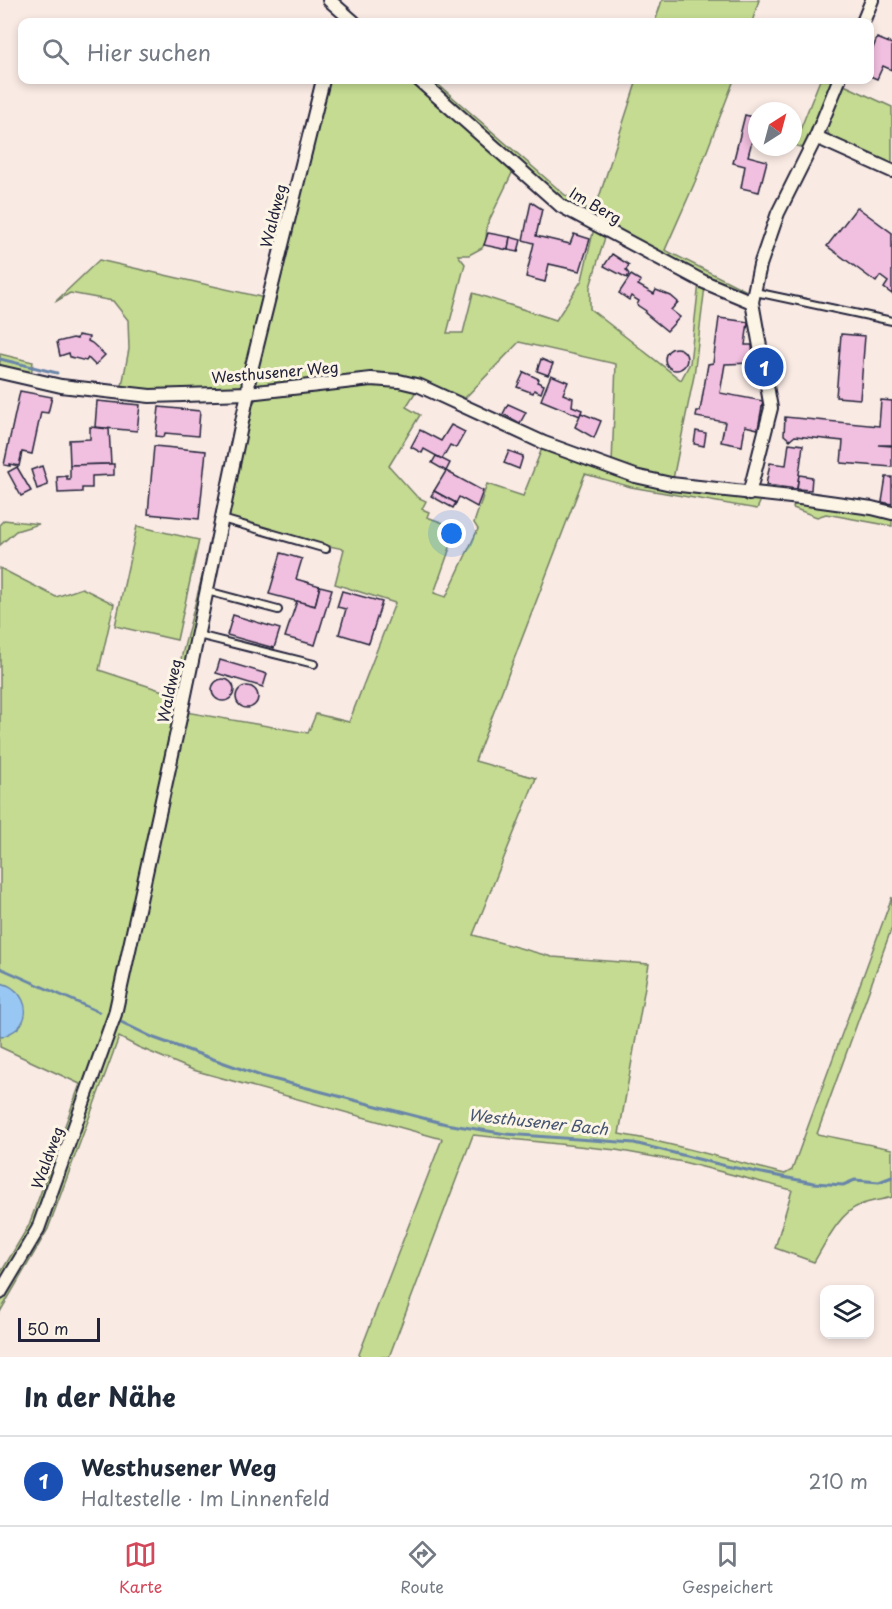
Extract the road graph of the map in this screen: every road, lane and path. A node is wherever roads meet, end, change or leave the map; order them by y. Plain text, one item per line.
1 (329, 0) edge
2 (872, 0) edge
3 (339, 16) edge
4 (865, 18) edge
5 (322, 84) edge
6 (424, 84) edge
7 (837, 84) edge
8 (816, 137) junction
9 (892, 171) edge
10 (753, 297) junction
11 (892, 321) edge
12 (0, 372) edge
13 (248, 393) junction
14 (749, 494) junction
15 (892, 513) edge
16 (222, 519) junction
17 (326, 549) dead end
18 (207, 591) junction
19 (278, 610) dead end
20 (197, 635) junction
21 (314, 664) dead end
22 (0, 1293) edge

1 - 3 street
2 - 4 street
5 - 13 street, Waldweg
6 - 10 street, Im Berg
7 - 8 street
8 - 9 street
8 - 10 street
10 - 11 lane
10 - 14 street
12 - 13 street, Westhusener Weg
13 - 14 street, Westhusener Weg
13 - 16 street, Waldweg
14 - 15 street, Westhusener Weg
16 - 17 lane
16 - 18 street, Waldweg
18 - 19 lane
18 - 20 street, Waldweg
20 - 21 lane
20 - 22 street, Waldweg

